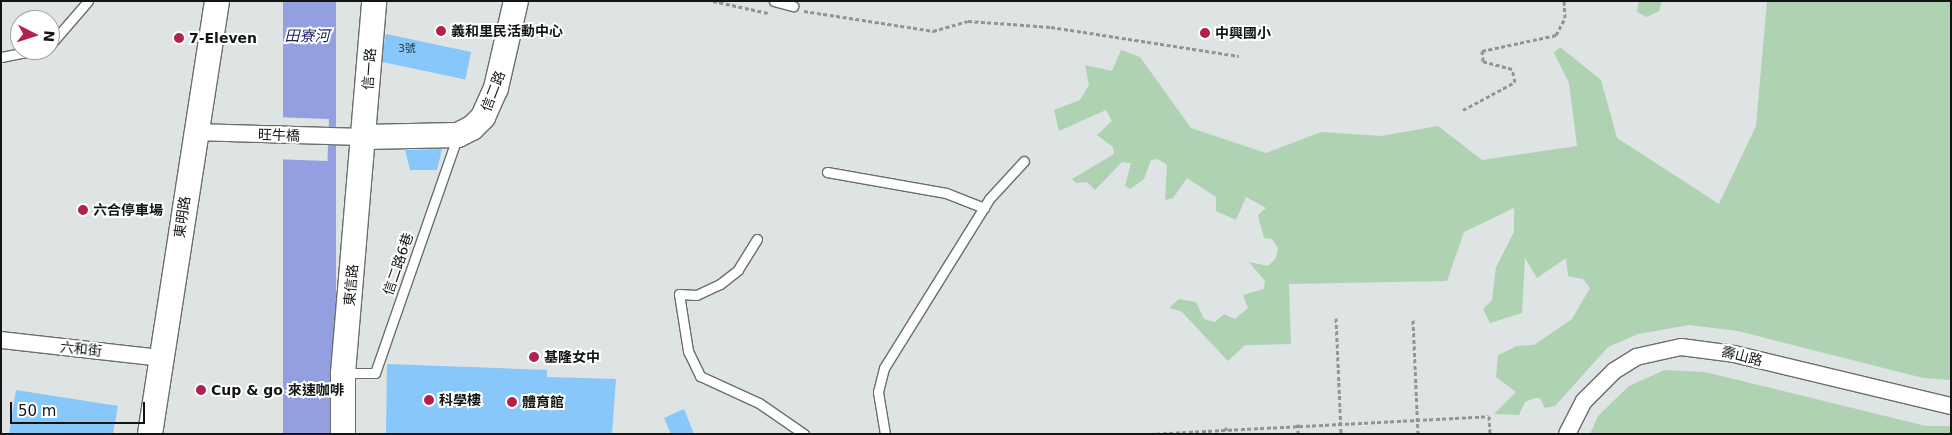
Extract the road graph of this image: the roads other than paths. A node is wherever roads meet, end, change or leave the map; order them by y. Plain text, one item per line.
1 (88, 1) edge
2 (217, 1) edge
3 (374, 1) edge
4 (516, 1) edge
5 (774, 1) edge
6 (797, 9) road end
7 (60, 33) edge
8 (194, 132) junction
9 (458, 135) junction
10 (363, 137) junction
11 (1024, 161) dead end
12 (827, 172) dead end
13 (984, 208) junction
14 (757, 239) dead end
15 (1, 340) edge
16 (161, 358) junction
17 (343, 373) junction
18 (1951, 406) edge
19 (150, 434) edge
20 (343, 434) edge
21 (804, 434) edge
22 (885, 434) edge
23 (1566, 434) edge

1 - 7 lane
2 - 8 street, 東明路
3 - 10 street, 信一路
4 - 9 street, 信二路
5 - 6 lane
8 - 10 street, 旺牛橋
8 - 16 street, 東明路
9 - 10 street
9 - 17 lane, 信二路6巷
10 - 17 street, 東信路
11 - 13 lane
12 - 13 lane
13 - 22 lane
14 - 21 lane
15 - 16 street, 六和街
16 - 19 street, 東明路
17 - 20 street, 東信路
18 - 23 street, 壽山路

